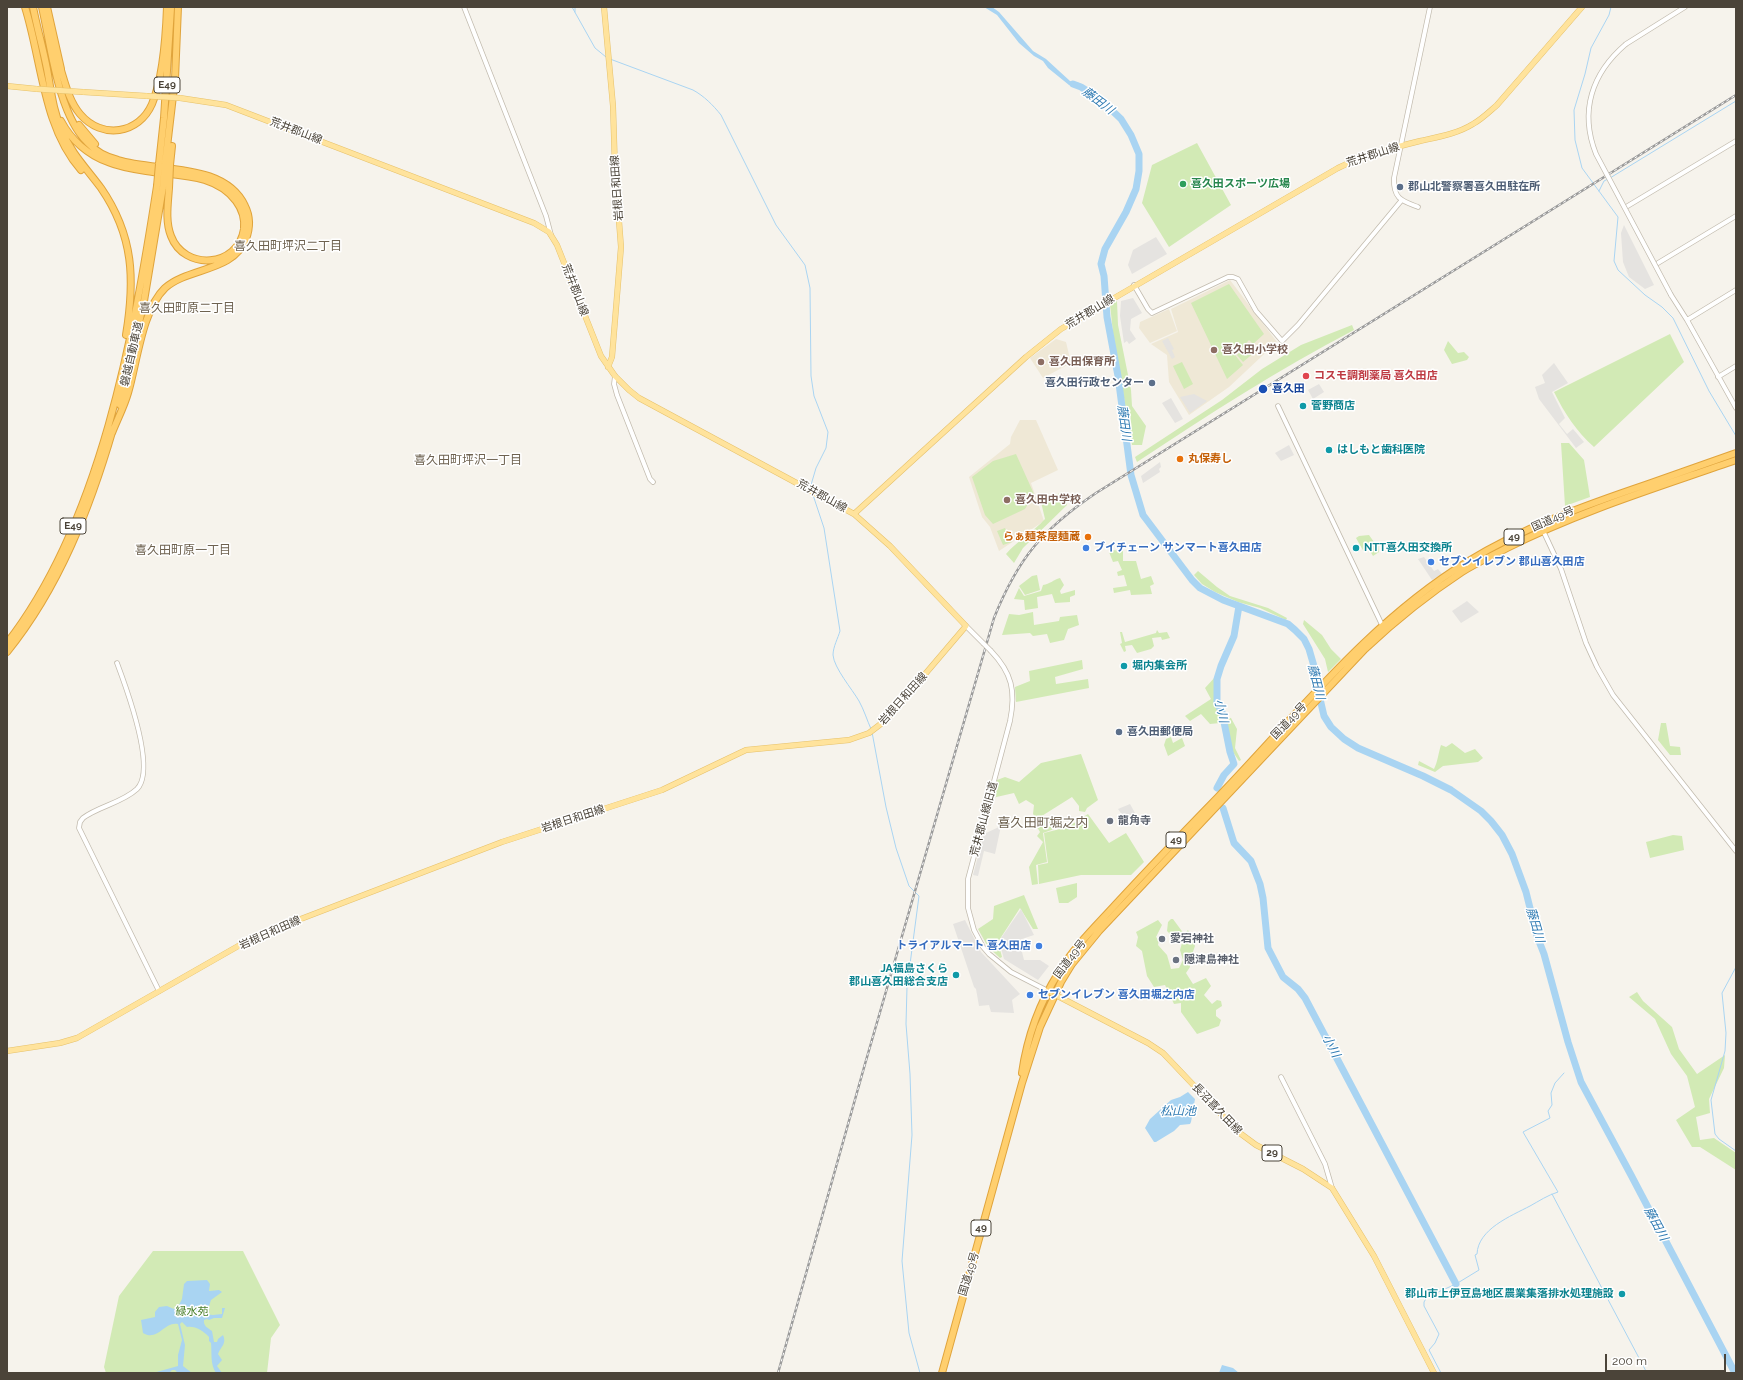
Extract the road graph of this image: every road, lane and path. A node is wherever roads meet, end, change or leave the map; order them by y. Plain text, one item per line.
1 (26, 7) edge
2 (32, 7) edge
3 (167, 7) edge
4 (171, 7) edge
5 (178, 7) edge
6 (464, 7) edge
7 (604, 7) edge
8 (1430, 7) edge
9 (1582, 7) edge
10 (1685, 7) edge
11 (46, 8) edge
12 (60, 67) junction
13 (7, 86) edge
14 (54, 105) junction
15 (1736, 141) edge
16 (1402, 146) junction
17 (165, 164) junction
18 (137, 165) junction
19 (163, 187) junction
20 (1401, 201) junction
21 (110, 202) junction
22 (1418, 207) dead end
23 (1626, 207) dead end
24 (1736, 216) edge
25 (551, 236) junction
26 (1658, 264) dead end
27 (1134, 285) junction
28 (1736, 290) edge
29 (1687, 320) junction
30 (1736, 366) edge
31 (608, 367) junction
32 (615, 376) junction
33 (1718, 377) junction
34 (115, 398) junction
35 (1278, 406) dead end
36 (1736, 408) edge
37 (112, 433) junction
38 (1736, 453) edge
39 (1736, 460) edge
40 (653, 482) dead end
41 (854, 514) junction
42 (1540, 524) junction
43 (1543, 531) junction
44 (966, 626) junction
45 (1384, 628) junction
46 (7, 643) edge
47 (7, 652) edge
48 (117, 663) dead end
49 (1313, 700) junction
50 (1736, 852) edge
51 (1048, 990) junction
52 (159, 991) junction
53 (1055, 994) junction
54 (7, 1051) edge
55 (1281, 1078) dead end
56 (1022, 1083) junction
57 (1332, 1188) junction
58 (942, 1373) edge
59 (1434, 1373) edge

1 - 21 highway
2 - 14 highway
3 - 12 highway
4 - 17 highway, 磐越自動車道 / E49
5 - 17 highway, E49
6 - 25 street
7 - 31 main road, 岩根日和田線
8 - 16 street
9 - 16 main road, 荒井郡山線
10 - 29 street, bridge
11 - 12 highway
11 - 18 highway
12 - 18 highway
13 - 25 main road, 荒井郡山線, bridge
14 - 19 highway
14 - 21 highway
15 - 23 street
16 - 20 street
16 - 27 main road, 荒井郡山線
17 - 19 highway, bridge
17 - 19 highway, 磐越自動車道 / E49, bridge
18 - 37 highway
19 - 34 highway, 磐越自動車道 / E49
19 - 37 highway, 磐越自動車道 / E49
20 - 22 street
20 - 27 street
21 - 34 highway
24 - 26 street
25 - 31 main road, 荒井郡山線
27 - 41 main road, 荒井郡山線
28 - 29 street
29 - 33 street
30 - 33 street
31 - 32 main road, 荒井郡山線
32 - 40 street
32 - 41 main road, 荒井郡山線
33 - 36 street
34 - 46 highway, 磐越自動車道 / E49
35 - 45 street
37 - 47 highway, 磐越自動車道 / E49
38 - 42 highway, 国道49号 / 49
39 - 43 highway, 国道49号 / 49
41 - 44 main road
42 - 43 street
42 - 45 highway, 国道49号 / 49
43 - 45 highway, 国道49号 / 49
43 - 50 street
44 - 51 street, 荒井郡山線旧道, bridge
44 - 52 main road, 岩根日和田線
45 - 49 highway, 国道49号 / 49
48 - 52 street
49 - 51 highway, 国道49号 / 49
49 - 53 highway, 国道49号 / 49
51 - 53 main road, 長沼喜久田線 / 29
51 - 56 highway, 国道49号 / 49
52 - 54 main road, 岩根日和田線
53 - 56 highway, 国道49号 / 49
53 - 57 main road, 長沼喜久田線 / 29
55 - 57 street
56 - 58 highway, 国道49号 / 49
57 - 59 main road, 長沼喜久田線 / 29

